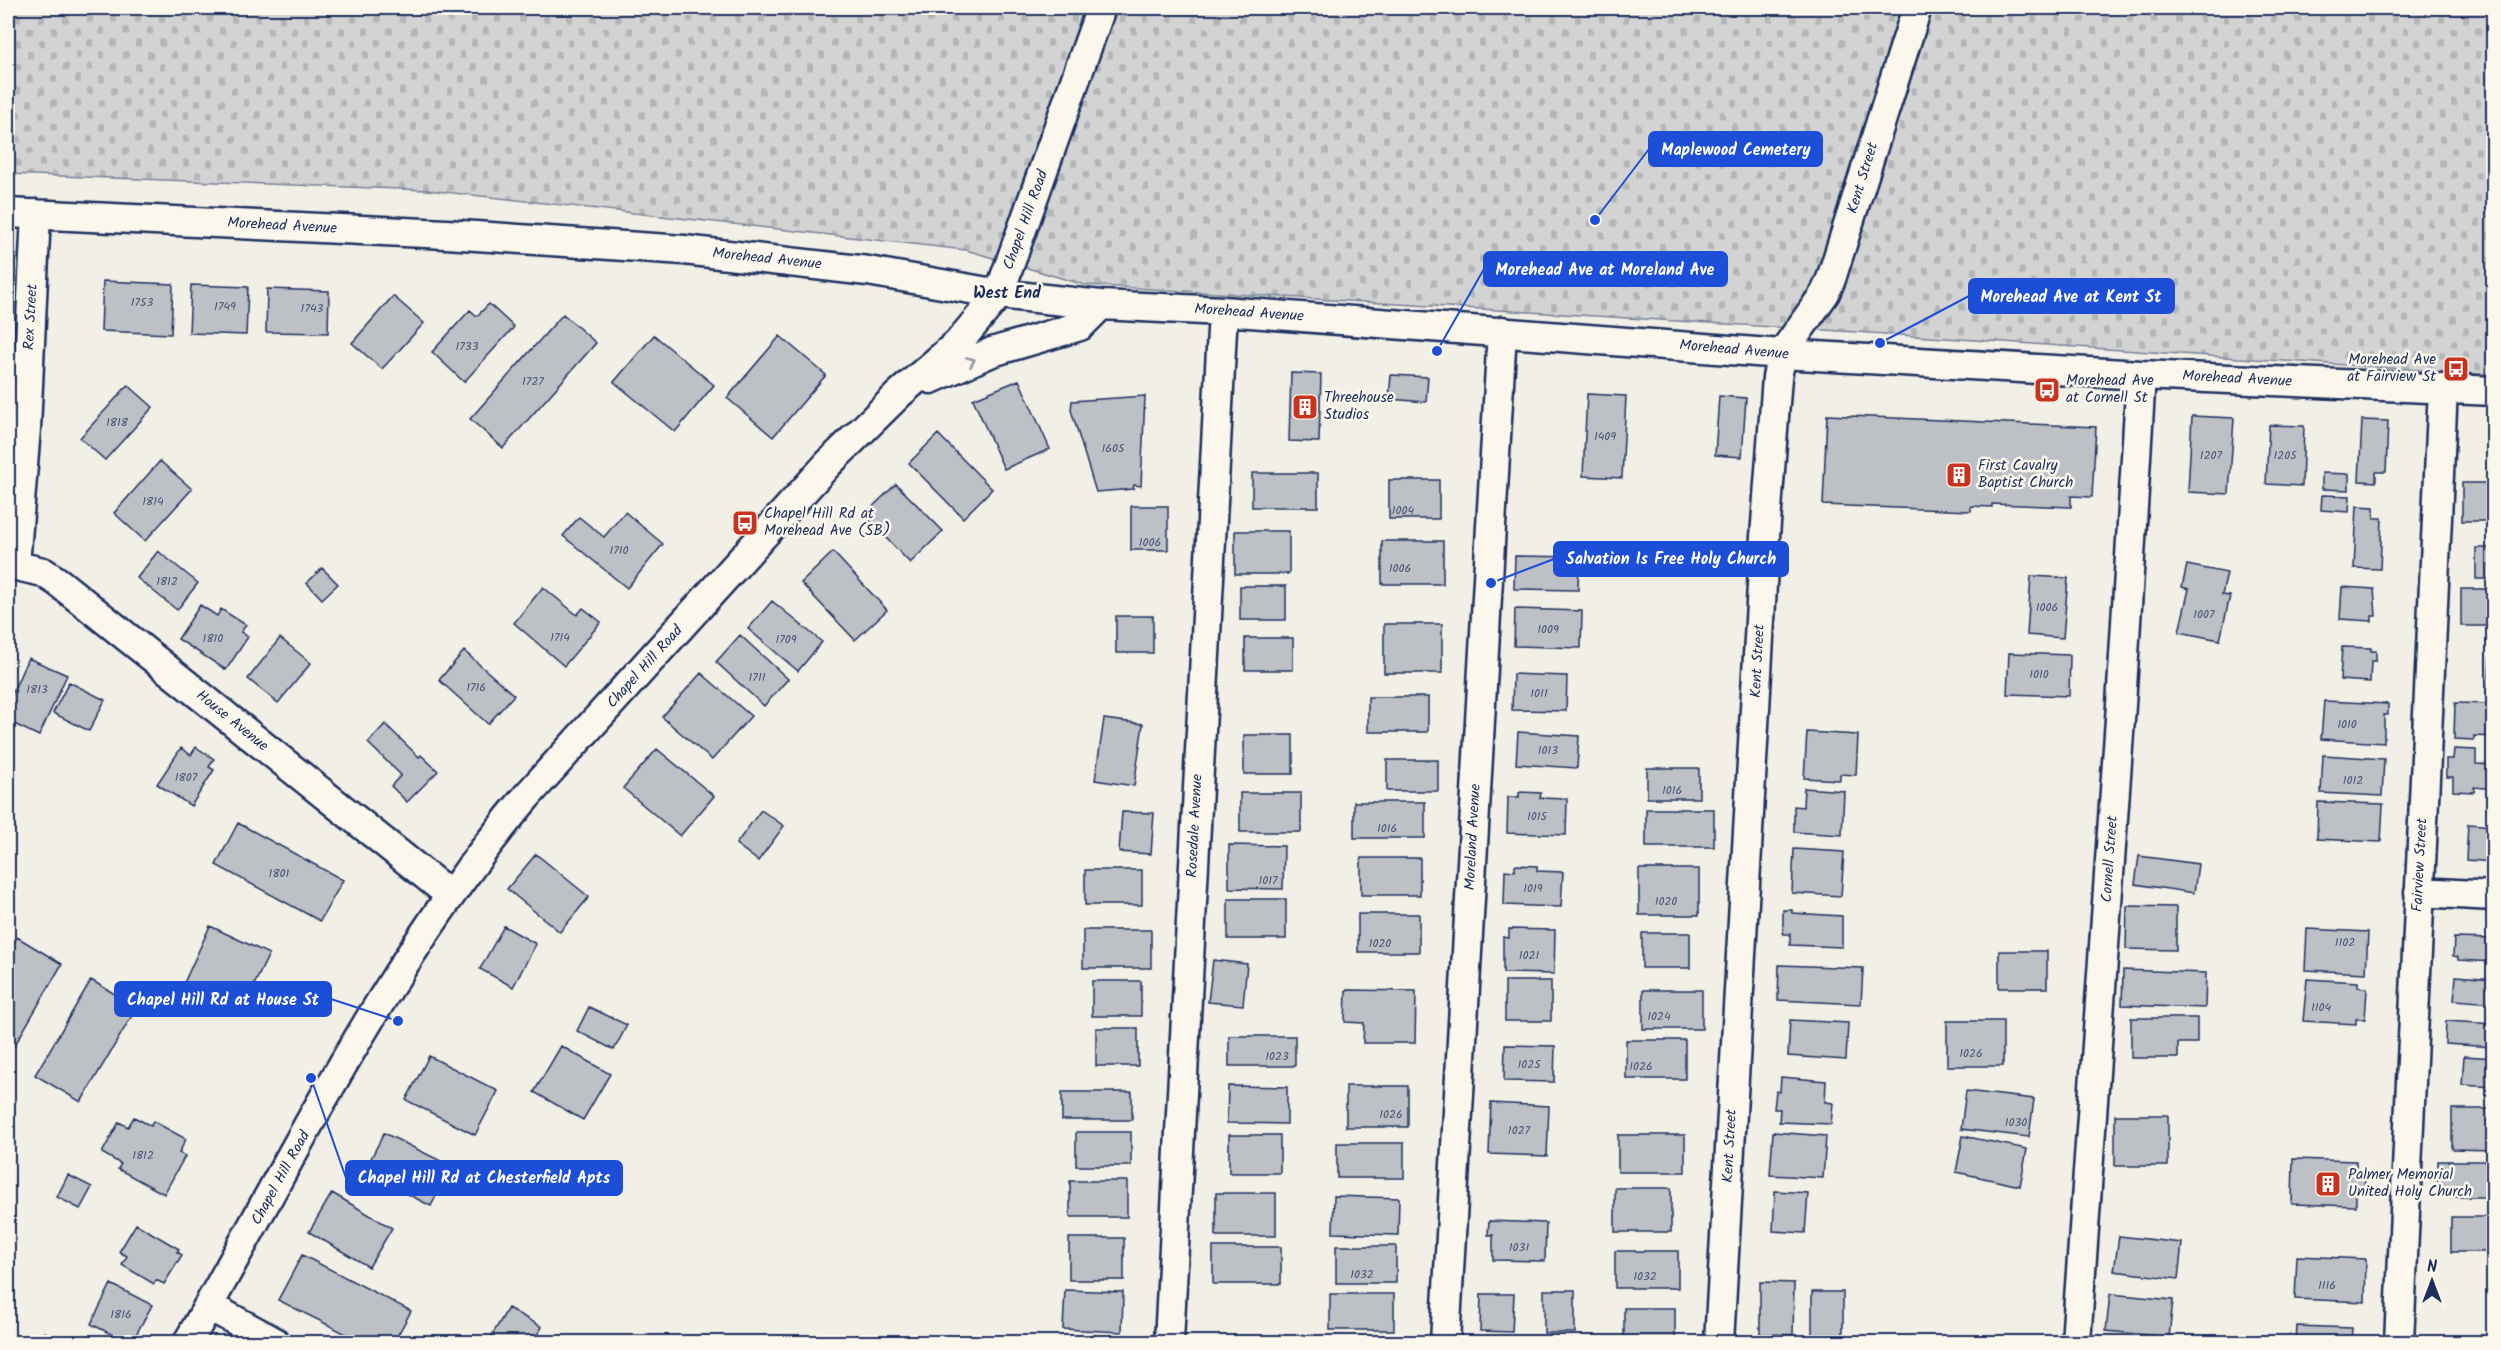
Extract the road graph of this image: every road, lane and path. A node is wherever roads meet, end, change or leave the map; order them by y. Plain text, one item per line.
1 (1101, 8) edge
2 (1917, 8) edge
3 (8, 213) edge
4 (36, 214) junction
5 (999, 294) junction
6 (1101, 305) junction
7 (1222, 311) junction
8 (1502, 331) junction
9 (1782, 354) junction
10 (2141, 375) junction
11 (2443, 388) junction
12 (2493, 391) edge
13 (899, 394) junction
14 (11, 564) edge
15 (2419, 892) junction
16 (449, 894) junction
17 (2493, 896) edge
18 (209, 1306) junction
19 (188, 1342) edge
20 (275, 1342) edge
21 (1169, 1342) edge
22 (1445, 1342) edge
23 (1719, 1342) edge
24 (2076, 1342) edge
25 (2399, 1342) edge

1 - 5 street, Chapel Hill Road
2 - 9 street, Kent Street
3 - 4 street, Morehead Avenue
4 - 5 street, Morehead Avenue
4 - 14 street, Rex Street
5 - 6 street, Morehead Avenue
5 - 13 street, Chapel Hill Road
6 - 7 street, Morehead Avenue
13 -> 6 street
7 - 8 street, Morehead Avenue
7 - 21 street, Rosedale Avenue
8 - 9 street, Morehead Avenue
8 - 22 street, Moreland Avenue
9 - 10 street, Morehead Avenue
9 - 23 street, Kent Street
10 - 11 street, Morehead Avenue
10 - 24 street, Cornell Street
11 - 12 street, Morehead Avenue
11 - 15 street, Fairview Street
13 - 16 street, Chapel Hill Road
14 - 16 street, House Avenue
15 - 17 street
15 - 25 street, Fairview Street
16 - 18 street, Chapel Hill Road
18 - 19 street, Chapel Hill Road
18 - 20 street

